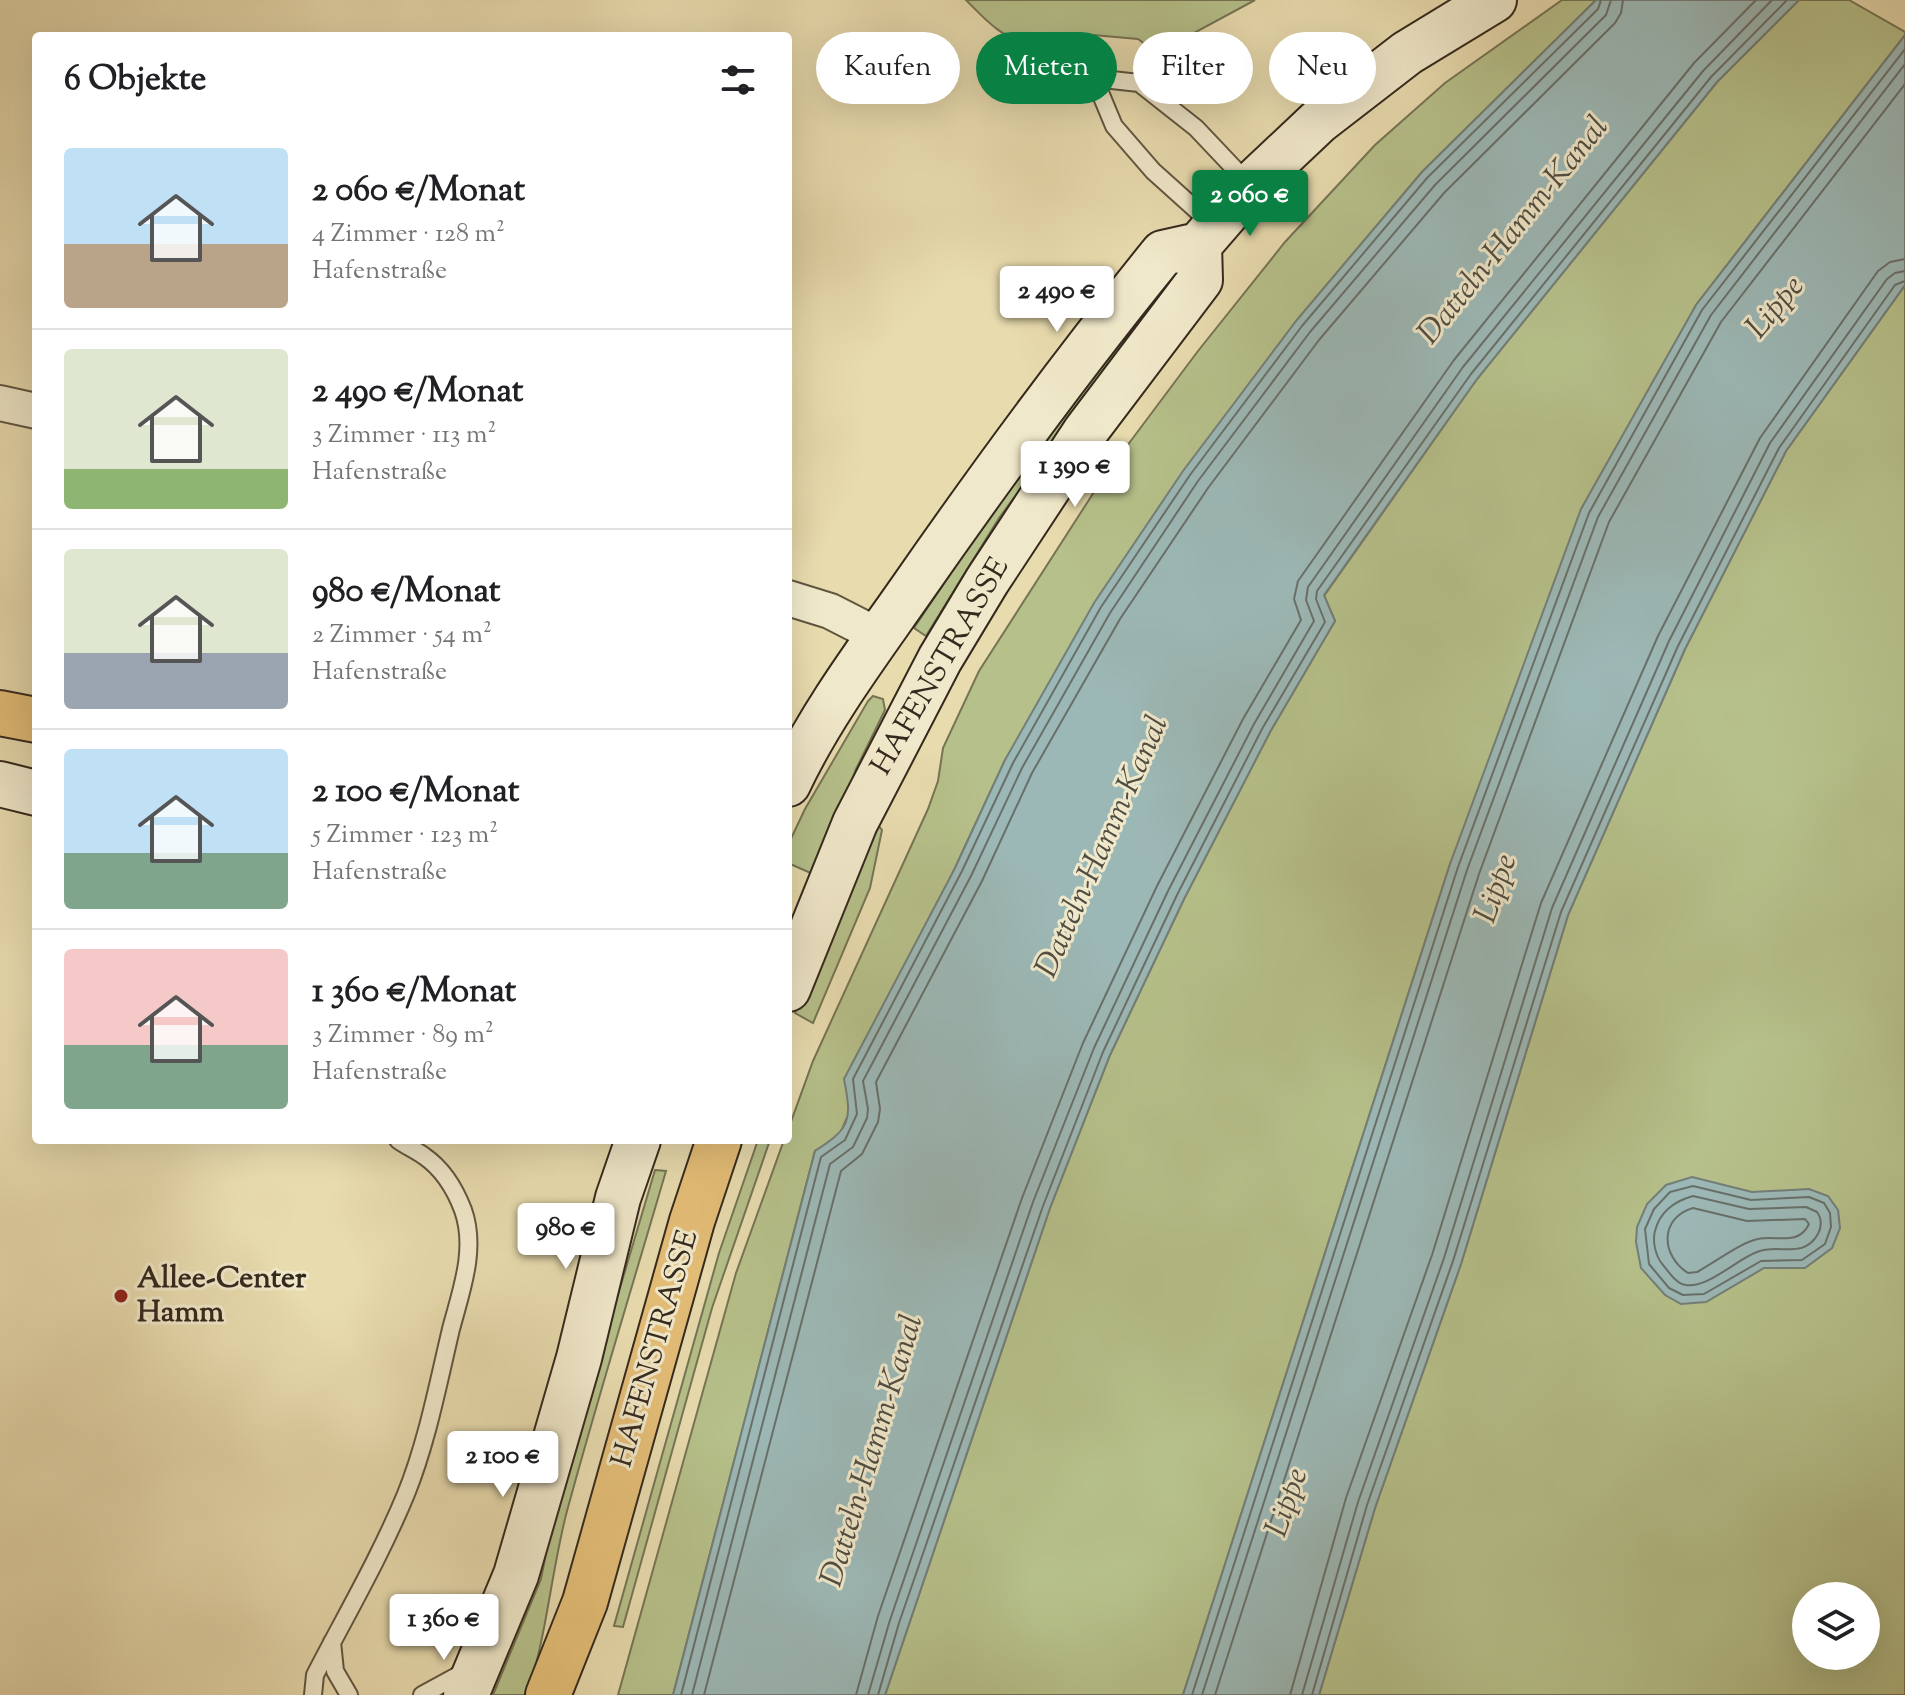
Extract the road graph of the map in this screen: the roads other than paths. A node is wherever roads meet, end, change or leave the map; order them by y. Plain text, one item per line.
1 (1494, 0) edge
2 (1250, 186) junction
3 (1207, 236) junction
4 (0, 403) edge
5 (32, 410) edge
6 (792, 599) edge
7 (879, 636) junction
8 (0, 713) edge
9 (32, 719) edge
10 (792, 769) edge
11 (0, 784) edge
12 (32, 792) edge
13 (804, 918) edge
14 (792, 971) edge
15 (404, 1144) edge
16 (611, 1144) edge
17 (637, 1144) edge
18 (718, 1144) edge
19 (618, 1198) junction
20 (332, 1642) junction
21 (475, 1677) edge
22 (313, 1695) edge
23 (349, 1695) edge
24 (422, 1695) edge
25 (548, 1695) edge

1 - 2 main road
2 - 3 main road
2 - 3 lane
3 - 7 main road, HAFENSTRASSE
3 - 13 main road, HAFENSTRASSE
4 - 5 street
6 - 7 street
7 - 10 main road, HAFENSTRASSE
8 - 9 main road
11 - 12 main road
13 - 14 main road, HAFENSTRASSE
15 - 20 lane
16 - 19 main road
17 - 19 main road
18 - 25 main road, HAFENSTRASSE
19 - 21 main road
20 - 22 lane
20 - 23 lane
21 - 24 lane

